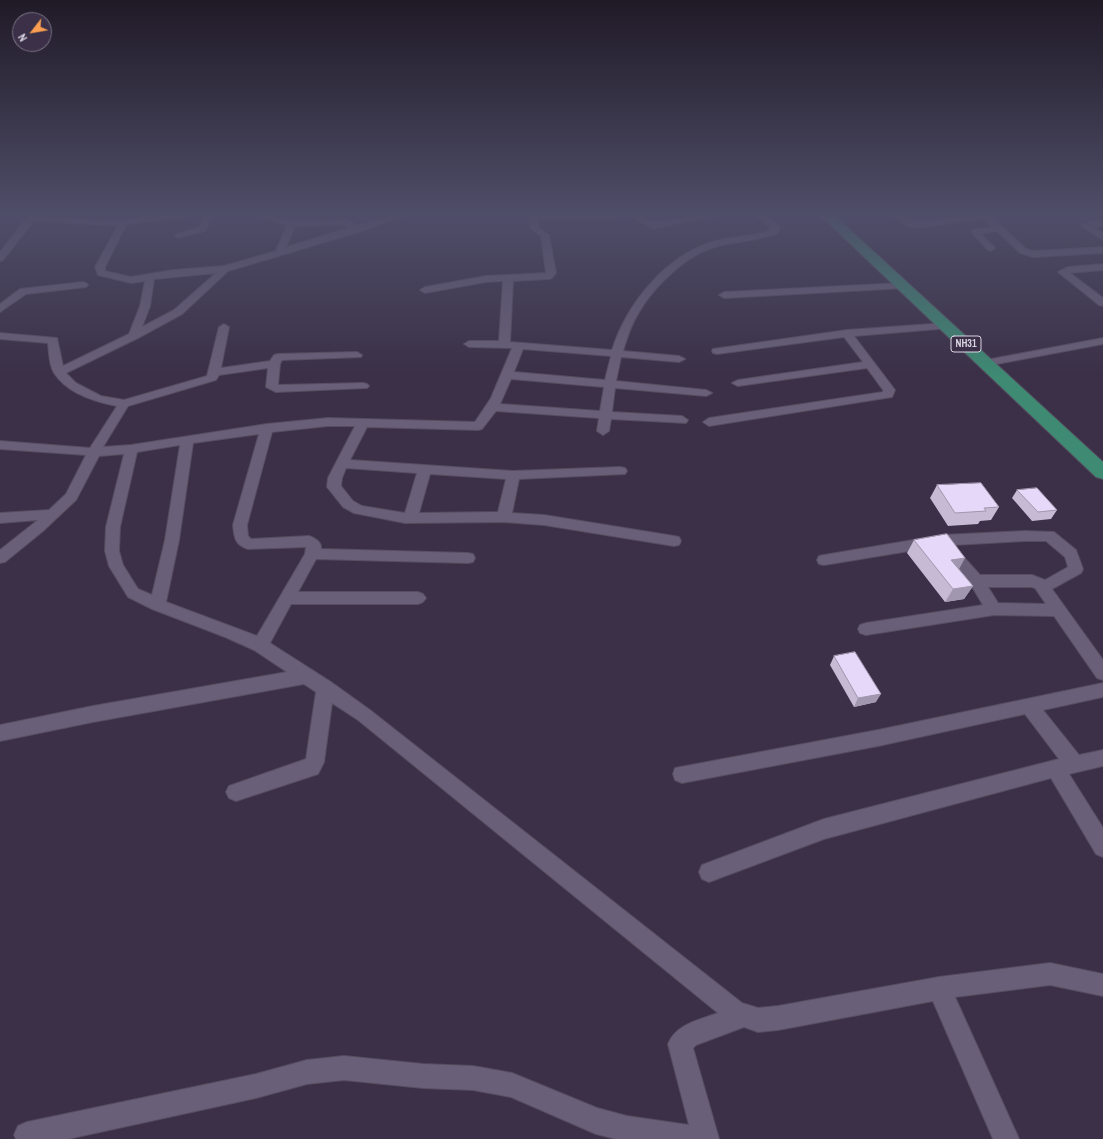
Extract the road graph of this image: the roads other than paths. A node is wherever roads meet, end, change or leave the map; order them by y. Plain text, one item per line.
1 (100, 269) edge
2 (223, 269) edge
3 (225, 269) edge
4 (550, 269) edge
5 (670, 269) edge
6 (884, 269) edge
7 (1078, 269) edge
8 (150, 277) junction
9 (508, 277) junction
10 (83, 285) dead end
11 (902, 286) junction
12 (425, 290) dead end
13 (724, 295) dead end
14 (1103, 303) edge
15 (1, 307) edge
16 (946, 326) junction
17 (224, 328) dead end
18 (848, 334) junction
19 (0, 336) edge
20 (134, 336) junction
21 (1103, 341) edge
22 (469, 344) dead end
23 (504, 345) junction
24 (519, 345) junction
25 (717, 350) dead end
26 (617, 354) junction
27 (357, 355) dead end
28 (679, 358) dead end
29 (986, 363) junction
30 (274, 364) junction
31 (870, 364) junction
32 (59, 372) junction
33 (215, 372) junction
34 (508, 375) junction
35 (738, 383) dead end
36 (611, 384) junction
37 (363, 386) dead end
38 (706, 393) dead end
39 (124, 404) junction
40 (492, 407) junction
41 (605, 416) junction
42 (682, 420) dead end
43 (363, 422) junction
44 (709, 422) dead end
45 (267, 428) junction
46 (603, 432) dead end
47 (187, 439) junction
48 (0, 445) edge
49 (131, 449) junction
50 (94, 452) junction
51 (343, 464) junction
52 (424, 470) junction
53 (620, 471) dead end
54 (1103, 473) edge
55 (513, 475) junction
56 (54, 514) junction
57 (504, 517) junction
58 (0, 518) edge
59 (412, 518) junction
60 (943, 540) junction
61 (674, 541) dead end
62 (312, 554) junction
63 (0, 558) edge
64 (468, 558) dead end
65 (824, 560) dead end
66 (976, 581) junction
67 (1044, 587) junction
68 (287, 598) junction
69 (418, 598) dead end
70 (158, 605) junction
71 (994, 609) junction
72 (1059, 610) junction
73 (866, 628) dead end
74 (260, 645) junction
75 (1103, 673) edge
76 (307, 676) junction
77 (325, 687) junction
78 (1103, 690) edge
79 (1030, 706) junction
80 (0, 733) edge
81 (1103, 758) edge
82 (1075, 764) junction
83 (1055, 768) junction
84 (682, 774) dead end
85 (236, 792) dead end
86 (1103, 847) edge
87 (709, 872) dead end
88 (1103, 984) edge
89 (939, 988) junction
90 (744, 1015) junction
91 (27, 1135) dead end
92 (698, 1139) edge
93 (706, 1139) edge
94 (1006, 1139) edge

1 - 8 street
2 - 8 street
3 - 20 street
4 - 9 street
5 - 26 street
6 - 11 highway, NH31
7 - 14 street
8 - 20 street
9 - 12 street
9 - 23 street
10 - 15 street
11 - 13 street
11 - 16 highway, NH31
16 - 18 street
16 - 29 highway, NH31
17 - 33 street
18 - 25 street
18 - 31 street
19 - 32 street
20 - 32 street
21 - 29 street
22 - 23 street
23 - 24 street
24 - 26 street
24 - 34 street
26 - 28 street
26 - 36 street
27 - 30 street
29 - 54 highway, NH31
30 - 33 street
30 - 37 street
31 - 35 street
31 - 44 street
32 - 39 street
33 - 39 street
34 - 36 street
34 - 40 street
36 - 38 street
36 - 41 street
39 - 50 street
40 - 41 street
40 - 43 street
41 - 42 street
41 - 46 street
43 - 45 street
43 - 51 street
45 - 47 street
45 - 62 street
47 - 49 street
47 - 70 street
48 - 50 street
49 - 50 street
49 - 70 street
50 - 56 street
51 - 52 street
51 - 59 street
52 - 55 street
52 - 59 street
53 - 55 street
55 - 57 street
56 - 58 street
56 - 63 street
57 - 59 street
57 - 61 street
60 - 65 street
60 - 66 street
60 - 67 street
62 - 64 street
62 - 68 street
66 - 67 street
66 - 71 street
67 - 72 street
68 - 69 street
68 - 74 street
70 - 74 street
71 - 72 street
71 - 73 street
72 - 75 street
74 - 76 street
76 - 77 street
76 - 80 street
77 - 85 street
77 - 90 street
78 - 79 street
79 - 82 street
79 - 84 street
81 - 82 street
82 - 83 street
83 - 86 street
83 - 87 street
88 - 89 street
89 - 90 street
89 - 94 street
90 - 93 street
91 - 92 street

